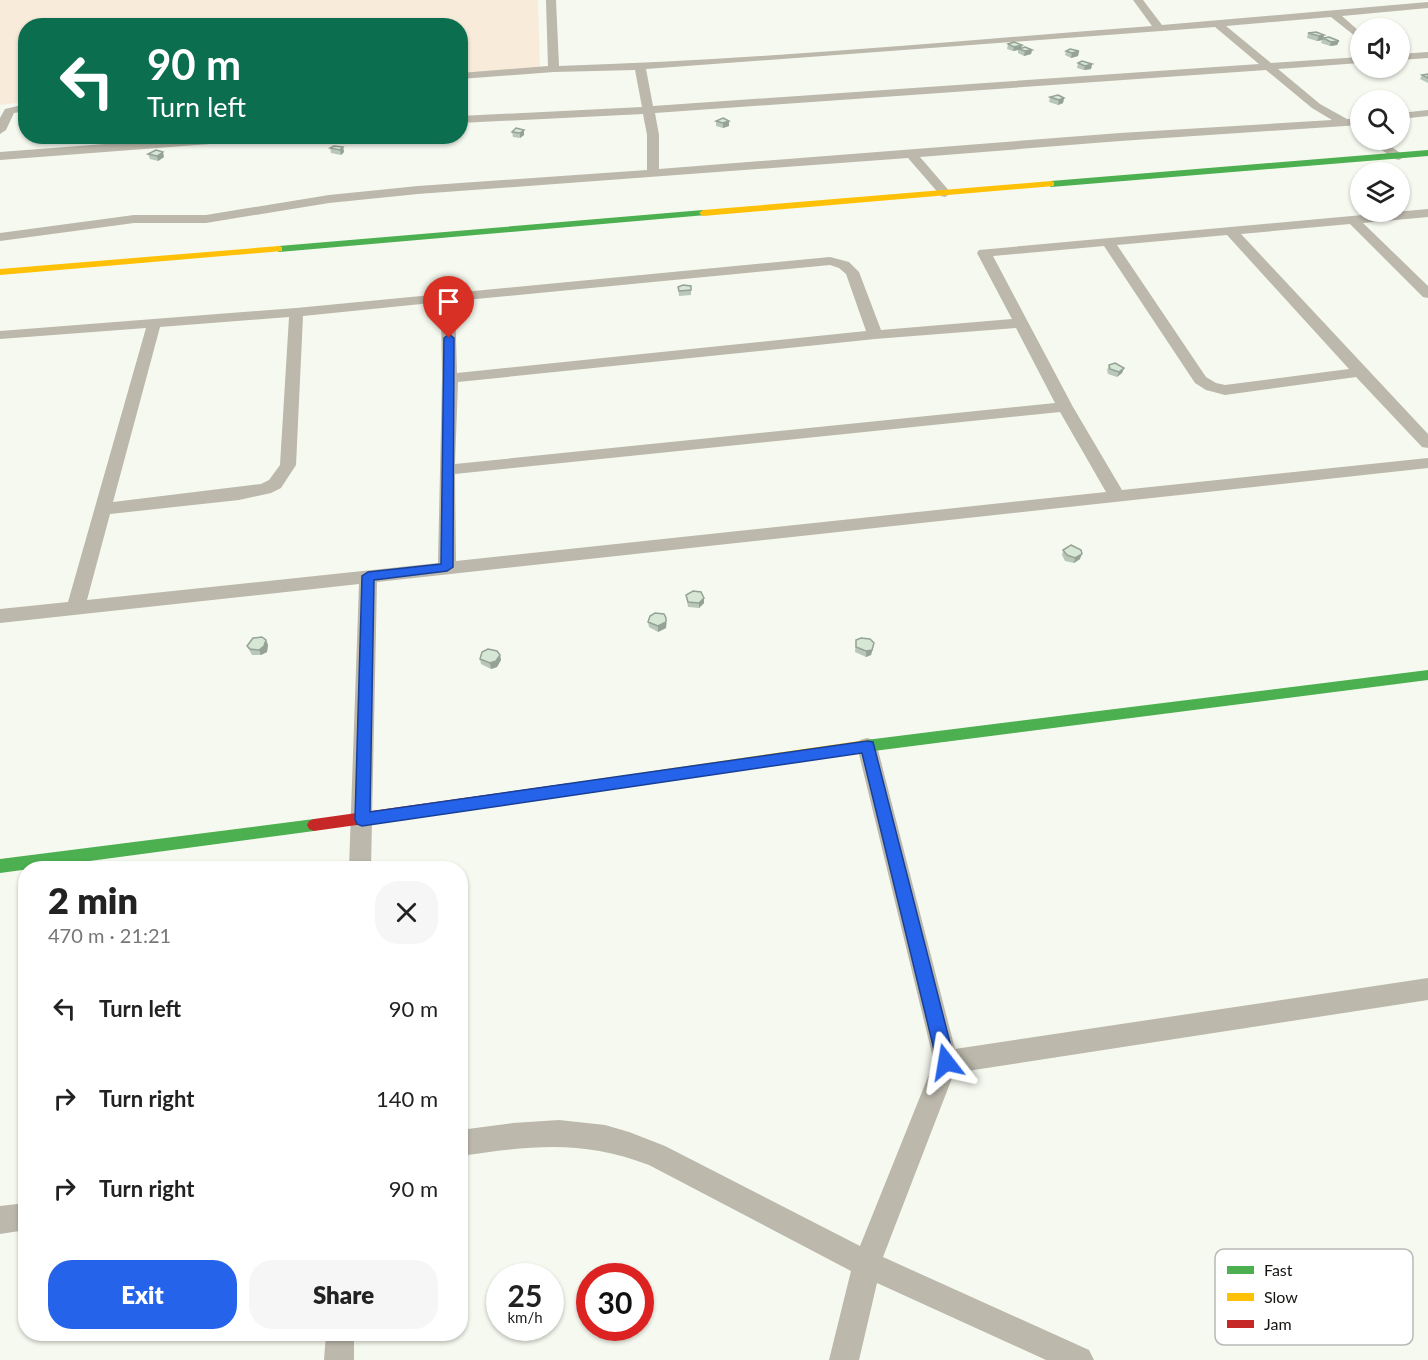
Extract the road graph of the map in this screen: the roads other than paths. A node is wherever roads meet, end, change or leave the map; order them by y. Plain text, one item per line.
1 (551, 0) edge
2 (1138, 0) edge
3 (1403, 3) edge
4 (1428, 4) edge
5 (1333, 13) junction
6 (1217, 24) junction
7 (1350, 28) edge
8 (1160, 29) junction
9 (1428, 56) edge
10 (1410, 57) edge
11 (1350, 61) edge
12 (1269, 66) junction
13 (640, 67) junction
14 (554, 69) junction
15 (468, 75) edge
16 (18, 109) edge
17 (649, 110) junction
18 (1428, 113) edge
19 (1410, 115) edge
20 (468, 120) edge
21 (1347, 124) junction
22 (1350, 124) edge
23 (1350, 126) edge
24 (0, 130) edge
25 (158, 144) edge
26 (1389, 150) edge
27 (1428, 153) edge
28 (911, 154) junction
29 (0, 156) edge
30 (1399, 156) junction
31 (653, 174) junction
32 (945, 193) junction
33 (1428, 213) edge
34 (1410, 215) edge
35 (1350, 221) edge
36 (1355, 222) edge
37 (1231, 231) junction
38 (0, 237) edge
39 (1108, 242) junction
40 (0, 272) edge
41 (1428, 294) edge
42 (448, 297) junction
43 (296, 312) junction
44 (1021, 323) junction
45 (154, 324) junction
46 (875, 334) junction
47 (3, 335) edge
48 (0, 350) edge
49 (1360, 372) junction
50 (450, 378) junction
51 (1065, 407) junction
52 (1428, 443) edge
53 (1428, 463) edge
54 (447, 470) junction
55 (1116, 495) junction
56 (104, 509) junction
57 (447, 567) junction
58 (368, 576) junction
59 (76, 607) junction
60 (0, 615) edge
61 (1428, 675) edge
62 (867, 746) junction
63 (362, 819) junction
64 (39, 861) edge
65 (360, 861) edge
66 (18, 864) edge
67 (0, 866) edge
68 (1428, 989) edge
69 (946, 1062) junction
70 (468, 1142) edge
71 (18, 1217) edge
72 (0, 1220) edge
73 (867, 1264) junction
74 (340, 1341) edge
75 (339, 1360) edge
76 (844, 1360) edge
77 (1079, 1360) edge

1 - 14 street
2 - 8 street
3 - 4 street
3 - 5 street
5 - 6 street
5 - 7 street
6 - 8 street
6 - 12 street
8 - 13 street
9 - 10 street
11 - 12 street
12 - 17 street
12 - 21 street
13 - 14 street
13 - 17 street
14 - 15 street
16 - 24 street
17 - 20 street
17 - 31 street
18 - 19 street
21 - 22 street
21 - 23 street
21 - 28 street
25 - 29 street
26 - 30 street
27 - 30 street
28 - 31 street
28 - 32 street
30 - 32 street
31 - 38 street
32 - 40 street
33 - 34 street
35 - 37 street
36 - 41 street
37 - 39 street
37 - 49 street
39 - 44 street
39 - 49 street
42 - 43 street
42 - 46 street
42 - 50 street
43 - 45 street
43 - 56 street
44 - 46 street
44 - 51 street
45 - 47 street
45 - 56 street
46 - 50 street
47 - 48 street
49 - 52 street
50 - 54 street
51 - 54 street
51 - 55 street
53 - 55 street
54 - 57 street
55 - 57 street
56 - 59 street
57 - 58 street
58 - 59 street
58 - 63 street
59 - 60 street
61 - 62 street
62 - 63 street
62 - 69 street
63 - 64 street
63 - 65 street
66 - 67 street
68 - 69 street
69 - 73 street
70 - 73 street
71 - 72 street
73 - 76 street
73 - 77 street
74 - 75 street

